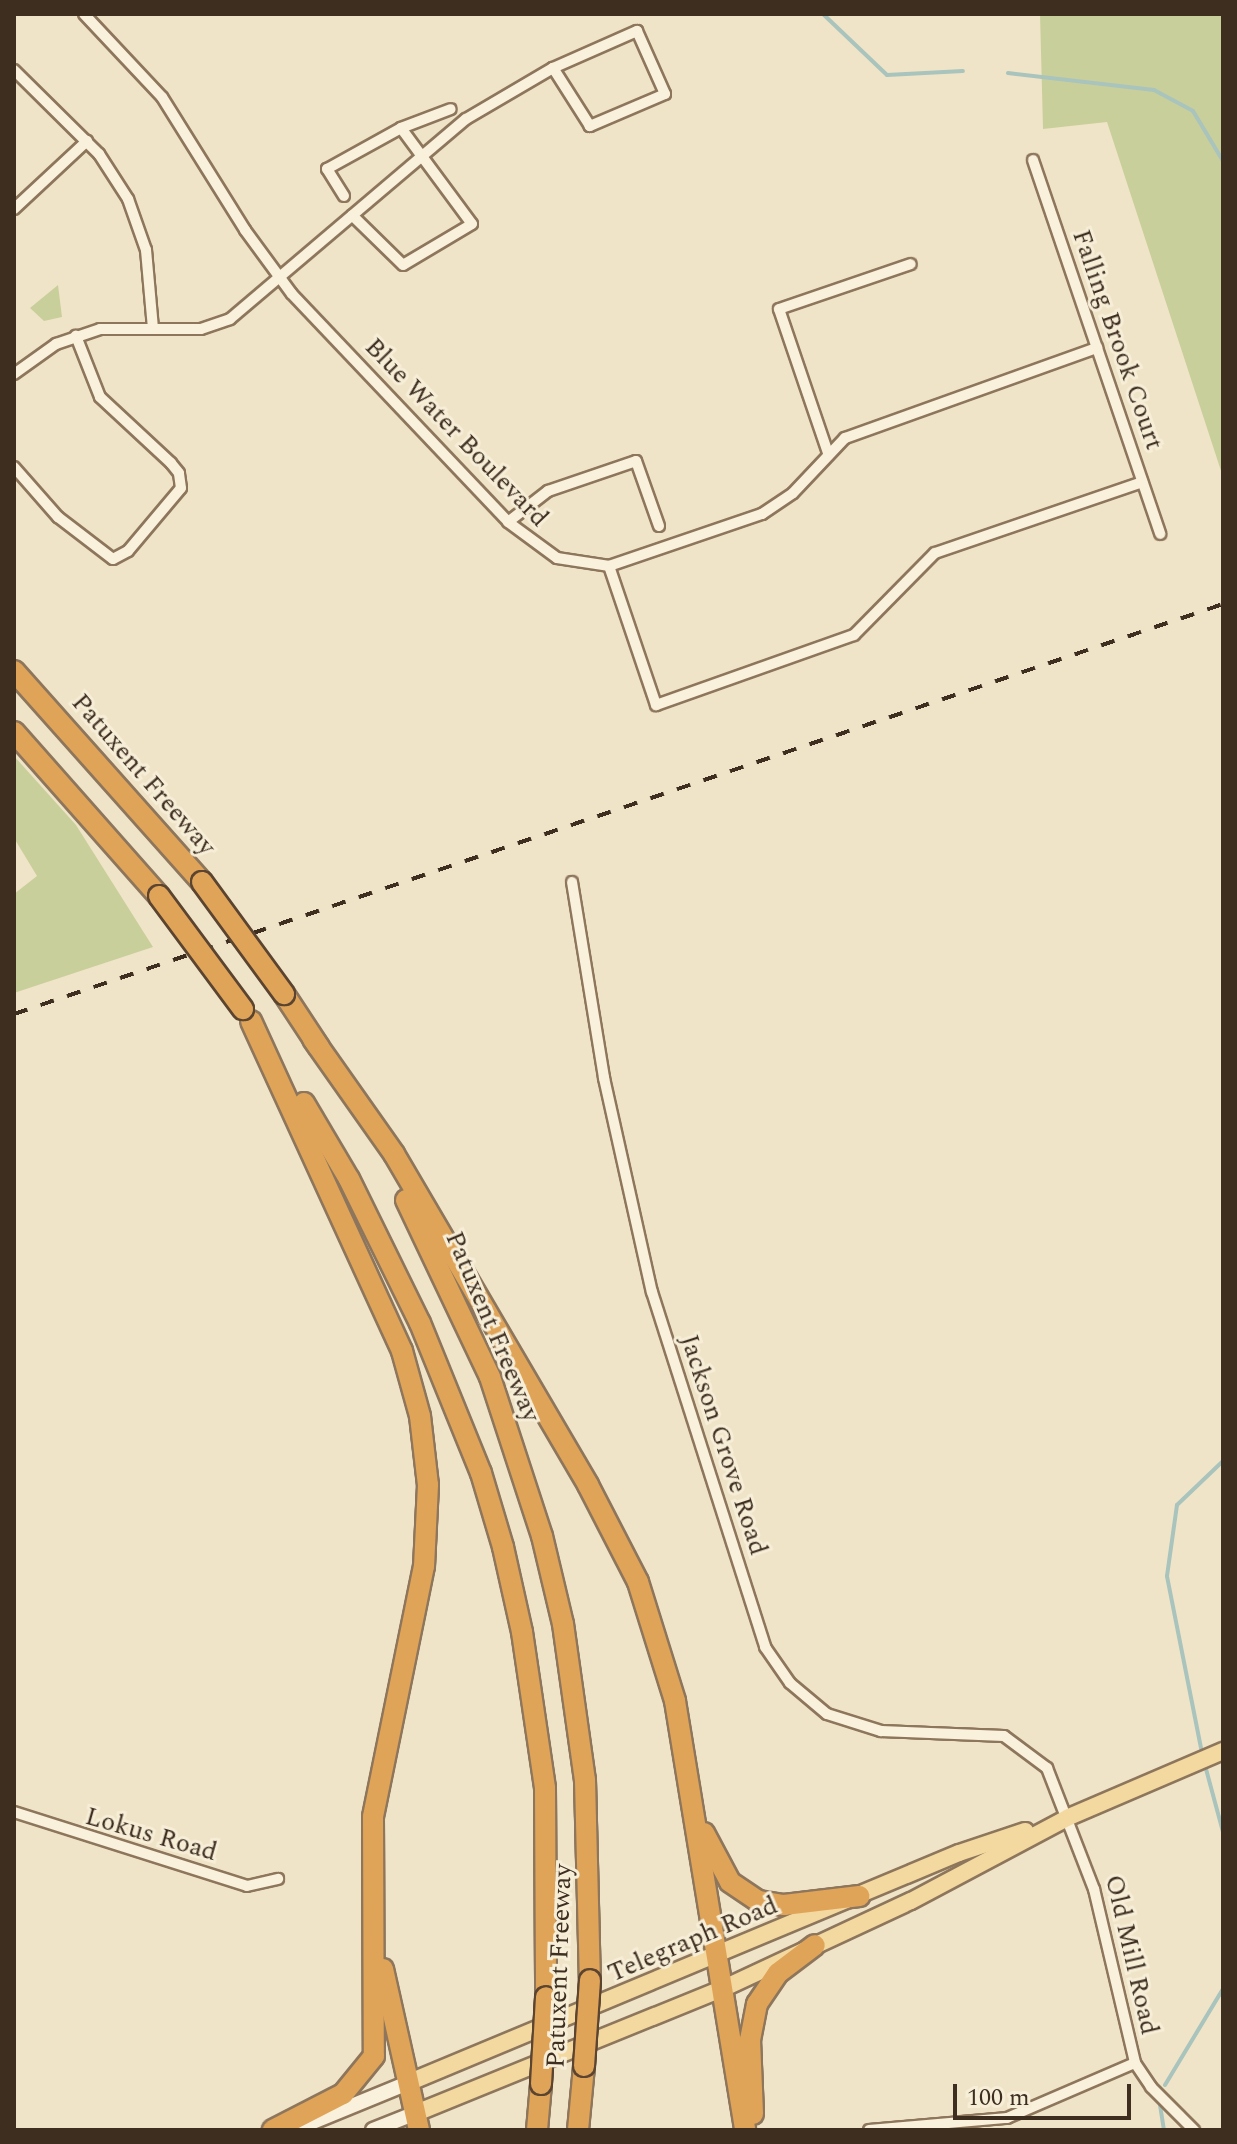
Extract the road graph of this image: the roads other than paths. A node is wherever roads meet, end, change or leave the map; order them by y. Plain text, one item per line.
1 (84, 14) edge
2 (553, 68) junction
3 (14, 70) edge
4 (451, 109) dead end
5 (401, 128) junction
6 (87, 141) junction
7 (422, 154) junction
8 (1033, 160) dead end
9 (344, 196) dead end
10 (14, 209) edge
11 (352, 215) junction
12 (911, 264) dead end
13 (279, 279) junction
14 (153, 328) junction
15 (76, 336) junction
16 (1097, 348) junction
17 (14, 374) edge
18 (828, 453) junction
19 (14, 467) edge
20 (1142, 482) junction
21 (508, 522) junction
22 (659, 526) dead end
23 (1160, 534) dead end
24 (609, 566) junction
25 (14, 671) edge
26 (14, 732) edge
27 (572, 882) dead end
28 (247, 1015) junction
29 (313, 1039) junction
30 (1223, 1751) edge
31 (692, 1802) junction
32 (14, 1812) edge
33 (1069, 1817) junction
34 (278, 1879) dead end
35 (859, 1896) junction
36 (372, 1906) junction
37 (815, 1945) junction
38 (718, 1958) junction
39 (722, 1989) junction
40 (1135, 2063) junction
41 (410, 2082) junction
42 (418, 2121) edge
43 (273, 2130) edge
44 (293, 2130) edge
45 (373, 2130) edge
46 (537, 2130) edge
47 (578, 2130) edge
48 (745, 2130) edge
49 (753, 2130) edge
50 (869, 2130) edge
51 (1194, 2130) edge

1 - 13 street, Blue Water Boulevard
2 - 2 street
2 - 7 street
3 - 6 street
4 - 5 street
5 - 7 street
5 - 9 street
6 - 10 street
6 - 14 street
7 - 11 street
7 - 11 street
8 - 16 street, Falling Brook Court
11 - 13 street
12 - 18 street
13 - 14 street
13 - 21 street, Blue Water Boulevard
14 - 15 street
15 - 17 street
15 - 19 street
16 - 18 street, Blue Water Boulevard
16 - 20 street, Falling Brook Court
18 - 24 street, Blue Water Boulevard
20 - 23 street, Falling Brook Court
20 - 24 street
21 - 22 street
21 - 24 street, Blue Water Boulevard
25 - 29 highway, Patuxent Freeway, bridge
26 - 28 highway, Patuxent Freeway, bridge
27 - 33 street, Jackson Grove Road
28 - 36 highway
28 - 46 highway, Patuxent Freeway, bridge
29 - 31 highway
29 - 47 highway, Patuxent Freeway, bridge
30 - 33 main road, Telegraph Road
31 - 35 highway
31 - 38 highway
32 - 34 street, Lokus Road
33 - 35 main road, Telegraph Road
33 - 37 main road, Telegraph Road
33 - 40 street, Old Mill Road
35 - 38 main road, Telegraph Road
36 - 41 highway
36 - 43 highway
37 - 39 main road, Telegraph Road
37 - 49 highway
38 - 39 highway
38 - 41 main road, Telegraph Road
39 - 42 main road, Telegraph Road
39 - 48 highway
40 - 50 street
40 - 51 street, Old Mill Road
41 - 42 highway
41 - 44 main road, Telegraph Road
42 - 45 main road, Telegraph Road

